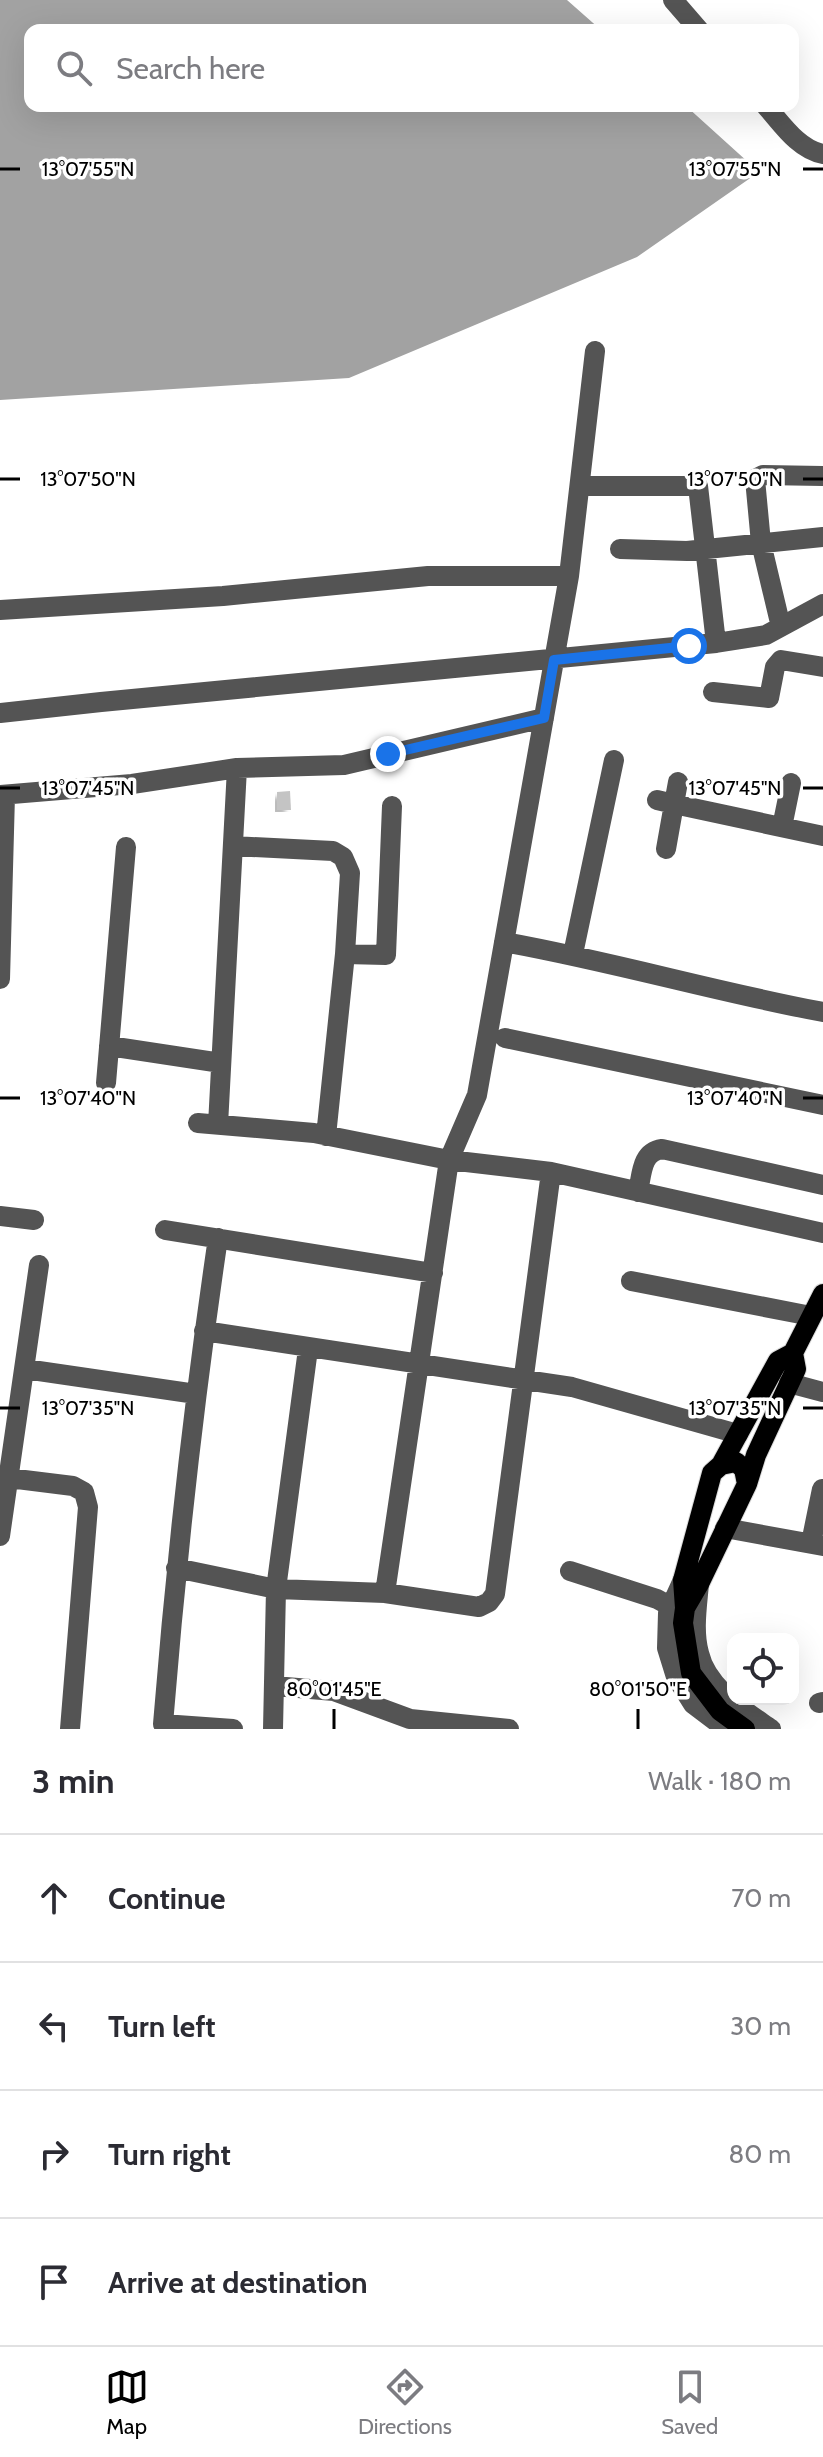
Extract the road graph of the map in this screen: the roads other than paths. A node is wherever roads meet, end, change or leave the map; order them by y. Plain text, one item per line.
1 (673, 0) edge
2 (694, 24) edge
3 (771, 112) edge
4 (823, 154) edge
5 (595, 351) dead end
6 (823, 476) edge
7 (580, 486) junction
8 (823, 537) edge
9 (761, 543) junction
10 (620, 549) dead end
11 (705, 550) junction
12 (569, 576) junction
13 (823, 604) edge
14 (0, 610) edge
15 (781, 627) junction
16 (716, 643) junction
17 (554, 660) junction
18 (823, 667) edge
19 (713, 692) dead end
20 (0, 713) edge
21 (544, 718) junction
22 (614, 760) dead end
23 (237, 768) junction
24 (678, 782) dead end
25 (791, 783) dead end
26 (2, 795) edge
27 (666, 802) junction
28 (392, 806) dead end
29 (782, 827) junction
30 (823, 836) edge
31 (233, 846) junction
32 (126, 847) dead end
33 (666, 849) dead end
34 (504, 942) junction
35 (345, 954) junction
36 (573, 954) junction
37 (0, 976) edge
38 (823, 1012) edge
39 (505, 1038) dead end
40 (109, 1046) junction
41 (221, 1063) junction
42 (106, 1083) dead end
43 (823, 1105) edge
44 (326, 1136) junction
45 (449, 1160) junction
46 (551, 1172) junction
47 (823, 1185) edge
48 (638, 1192) junction
49 (0, 1216) edge
50 (34, 1220) dead end
51 (165, 1230) dead end
52 (823, 1233) edge
53 (218, 1238) junction
54 (39, 1265) dead end
55 (433, 1273) junction
56 (631, 1281) dead end
57 (823, 1294) edge
58 (811, 1316) junction
59 (204, 1331) junction
60 (308, 1349) junction
61 (793, 1353) junction
62 (420, 1363) junction
63 (25, 1369) junction
64 (523, 1379) junction
65 (789, 1383) junction
66 (823, 1392) edge
67 (196, 1394) junction
68 (738, 1434) junction
69 (721, 1465) junction
70 (4, 1477) edge
71 (747, 1484) junction
72 (822, 1489) edge
73 (725, 1528) junction
74 (0, 1536) edge
75 (817, 1544) edge
76 (176, 1568) junction
77 (570, 1571) dead end
78 (691, 1582) junction
79 (276, 1589) junction
80 (385, 1593) junction
81 (679, 1612) junction
82 (274, 1686) junction
83 (70, 1729) edge
84 (233, 1729) edge
85 (273, 1729) edge
86 (509, 1729) edge
87 (726, 1729) edge
88 (745, 1729) edge
89 (771, 1729) edge

1 - 2 street
3 - 4 street
5 - 7 street
6 - 9 street
7 - 11 street
7 - 12 street
8 - 9 street
9 - 11 street
9 - 15 street
10 - 11 street
11 - 16 street
12 - 14 street
12 - 17 street
13 - 15 street
15 - 16 street
16 - 17 street
17 - 20 street
17 - 21 street
18 - 19 street
21 - 23 street
21 - 34 street
22 - 36 street
23 - 26 street
23 - 31 street
24 - 27 street
25 - 29 street
26 - 37 street
27 - 29 street
27 - 33 street
28 - 35 street
29 - 30 street
31 - 35 street
31 - 41 street
32 - 40 street
34 - 36 street
34 - 45 street
35 - 44 street
36 - 38 street
39 - 43 street
40 - 41 street
40 - 42 street
41 - 44 street
44 - 45 street
45 - 46 street
45 - 55 street
46 - 48 street
46 - 64 street
47 - 48 street
48 - 52 street
49 - 50 street
51 - 53 street
53 - 55 street
53 - 59 street
54 - 63 street
55 - 62 street
56 - 58 street
57 - 58 main road
58 - 61 main road
59 - 60 street
59 - 67 street
60 - 62 street
60 - 79 street
61 - 65 main road
61 - 68 main road
62 - 64 street
62 - 80 street
63 - 67 street
63 - 70 street
64 - 68 street
64 - 80 street
65 - 66 street
65 - 71 main road
67 - 76 street
68 - 69 main road
69 - 71 main road
69 - 78 main road
70 - 74 street
70 - 83 street
71 - 73 main road
72 - 75 street
73 - 75 street
73 - 78 main road
76 - 79 street
76 - 84 street
77 - 81 street
78 - 81 main road
78 - 89 street
79 - 80 street
79 - 82 street
81 - 87 street
81 - 88 main road
82 - 85 street
82 - 86 street

